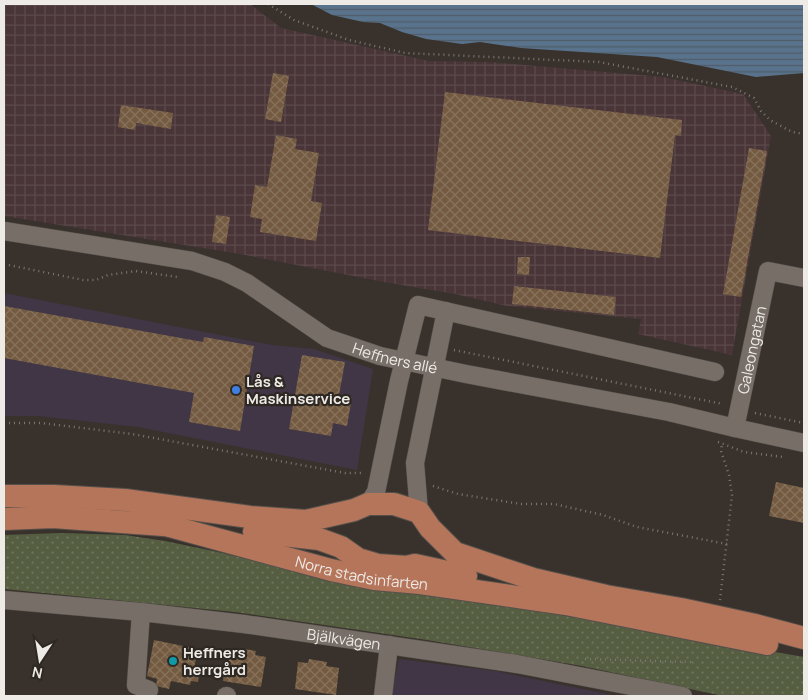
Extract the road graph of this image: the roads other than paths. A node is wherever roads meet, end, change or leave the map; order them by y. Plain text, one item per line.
1 (4, 231) edge
2 (804, 278) edge
3 (446, 311) junction
4 (404, 361) junction
5 (434, 367) junction
6 (716, 372) dead end
7 (735, 428) junction
8 (804, 443) edge
9 (4, 496) edge
10 (361, 507) junction
11 (4, 519) edge
12 (424, 520) junction
13 (162, 524) junction
14 (341, 547) junction
15 (415, 565) junction
16 (4, 600) edge
17 (566, 604) junction
18 (142, 612) junction
19 (804, 638) edge
20 (389, 645) junction
21 (804, 652) edge
22 (149, 690) dead end
23 (383, 696) edge
24 (683, 696) edge

1 - 4 street, Heffners allé
2 - 7 street, Galeongatan
3 - 4 street
3 - 5 street
3 - 6 street
4 - 5 street, Heffners allé
4 - 10 street
5 - 7 street, Heffners allé
5 - 12 street
7 - 8 street, Heffners allé
9 - 10 main road
10 - 12 main road
10 - 14 main road, Norra stadsinfarten
11 - 13 main road, Norra stadsinfarten
12 - 15 main road, Norra stadsinfarten
12 - 19 main road
13 - 14 main road, Norra stadsinfarten
13 - 17 main road, Norra stadsinfarten
14 - 15 main road, Norra stadsinfarten
15 - 17 main road, Norra stadsinfarten
16 - 18 street, Bjälkvägen
17 - 21 main road, Norra stadsinfarten
18 - 20 street, Bjälkvägen
18 - 22 street
20 - 23 street
20 - 24 street, Bjälkvägen

